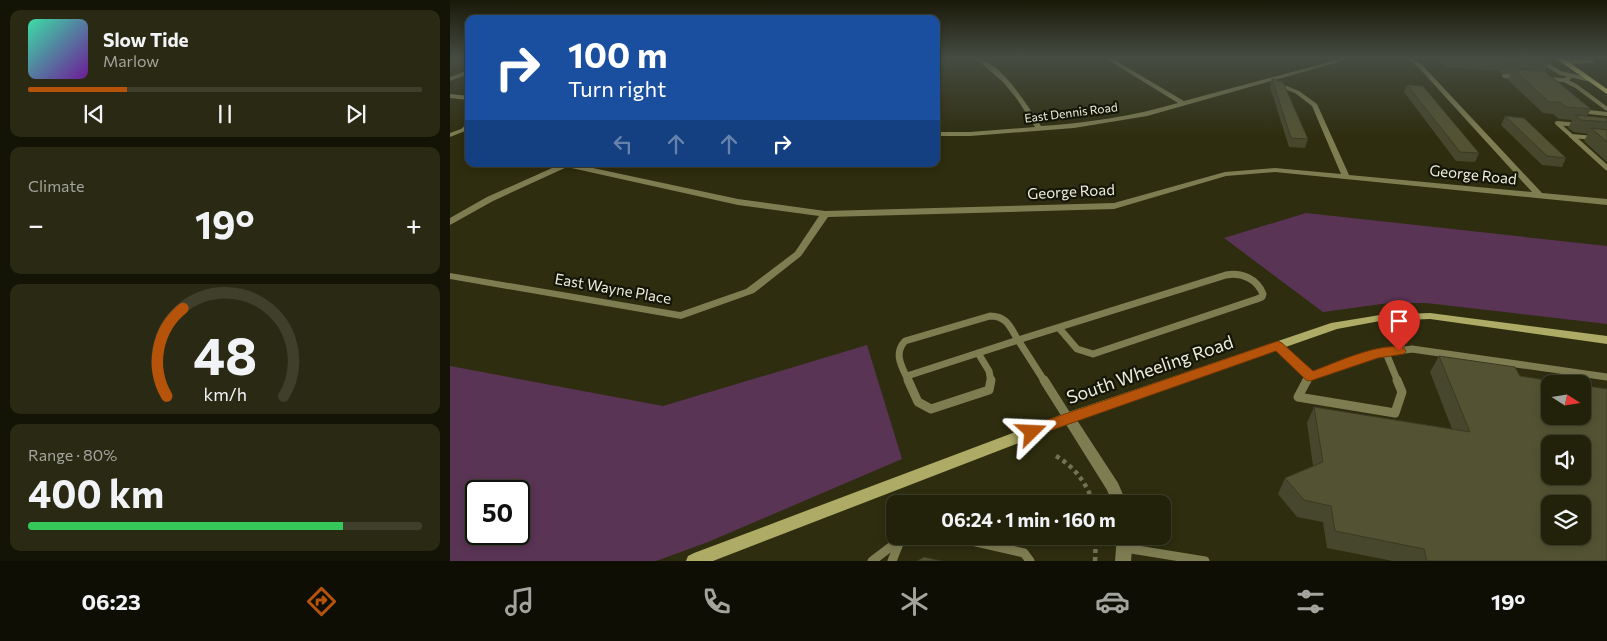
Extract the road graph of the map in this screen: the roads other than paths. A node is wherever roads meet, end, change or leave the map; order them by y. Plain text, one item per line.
1 (1008, 84) edge
2 (1151, 84) edge
3 (1257, 84) edge
4 (1277, 84) edge
5 (1437, 84) edge
6 (1572, 84) edge
7 (1596, 84) edge
8 (1607, 92) edge
9 (450, 96) edge
10 (465, 98) edge
11 (1183, 103) junction
12 (1582, 107) edge
13 (1607, 108) edge
14 (1607, 114) edge
15 (1582, 125) edge
16 (465, 128) edge
17 (1039, 128) junction
18 (940, 134) edge
19 (450, 135) edge
20 (1571, 136) junction
21 (1607, 139) edge
22 (559, 167) edge
23 (580, 167) edge
24 (1607, 168) edge
25 (1346, 176) junction
26 (1539, 195) junction
27 (1607, 202) edge
28 (825, 214) junction
29 (450, 222) edge
30 (450, 276) edge
31 (1059, 328) junction
32 (1607, 340) edge
33 (1018, 341) junction
34 (1278, 346) junction
35 (978, 353) junction
36 (1386, 353) junction
37 (906, 376) junction
38 (1310, 376) junction
39 (1607, 376) edge
40 (1068, 418) junction
41 (1116, 495) edge
42 (895, 545) edge
43 (901, 545) edge
44 (989, 545) edge
45 (1124, 548) edge
46 (694, 561) edge
47 (872, 561) edge
48 (892, 561) edge
49 (1030, 561) edge
50 (1205, 561) edge

1 - 17 street
2 - 11 street
3 - 11 street, East Dennis Road
4 - 25 street
5 - 26 street
6 - 13 lane
7 - 8 main road
9 - 10 street
11 - 17 street, East Dennis Road
12 - 14 lane
15 - 20 lane
16 - 19 street
17 - 18 street, East Dennis Road
20 - 21 lane
20 - 24 lane
22 - 29 street
23 - 28 street, George Road
25 - 26 street, George Road
25 - 28 street, George Road
26 - 27 street, George Road
28 - 30 street, East Wayne Place
31 - 31 lane
31 - 33 lane
32 - 34 main road, South Wheeling Road
33 - 35 lane
33 - 37 lane
33 - 40 lane
34 - 38 lane
34 - 40 main road, South Wheeling Road
35 - 37 lane
35 - 37 lane
36 - 38 lane
36 - 38 lane
36 - 39 lane
40 - 41 street
40 - 46 main road, South Wheeling Road
42 - 47 lane
43 - 48 lane
44 - 49 lane
45 - 50 lane

